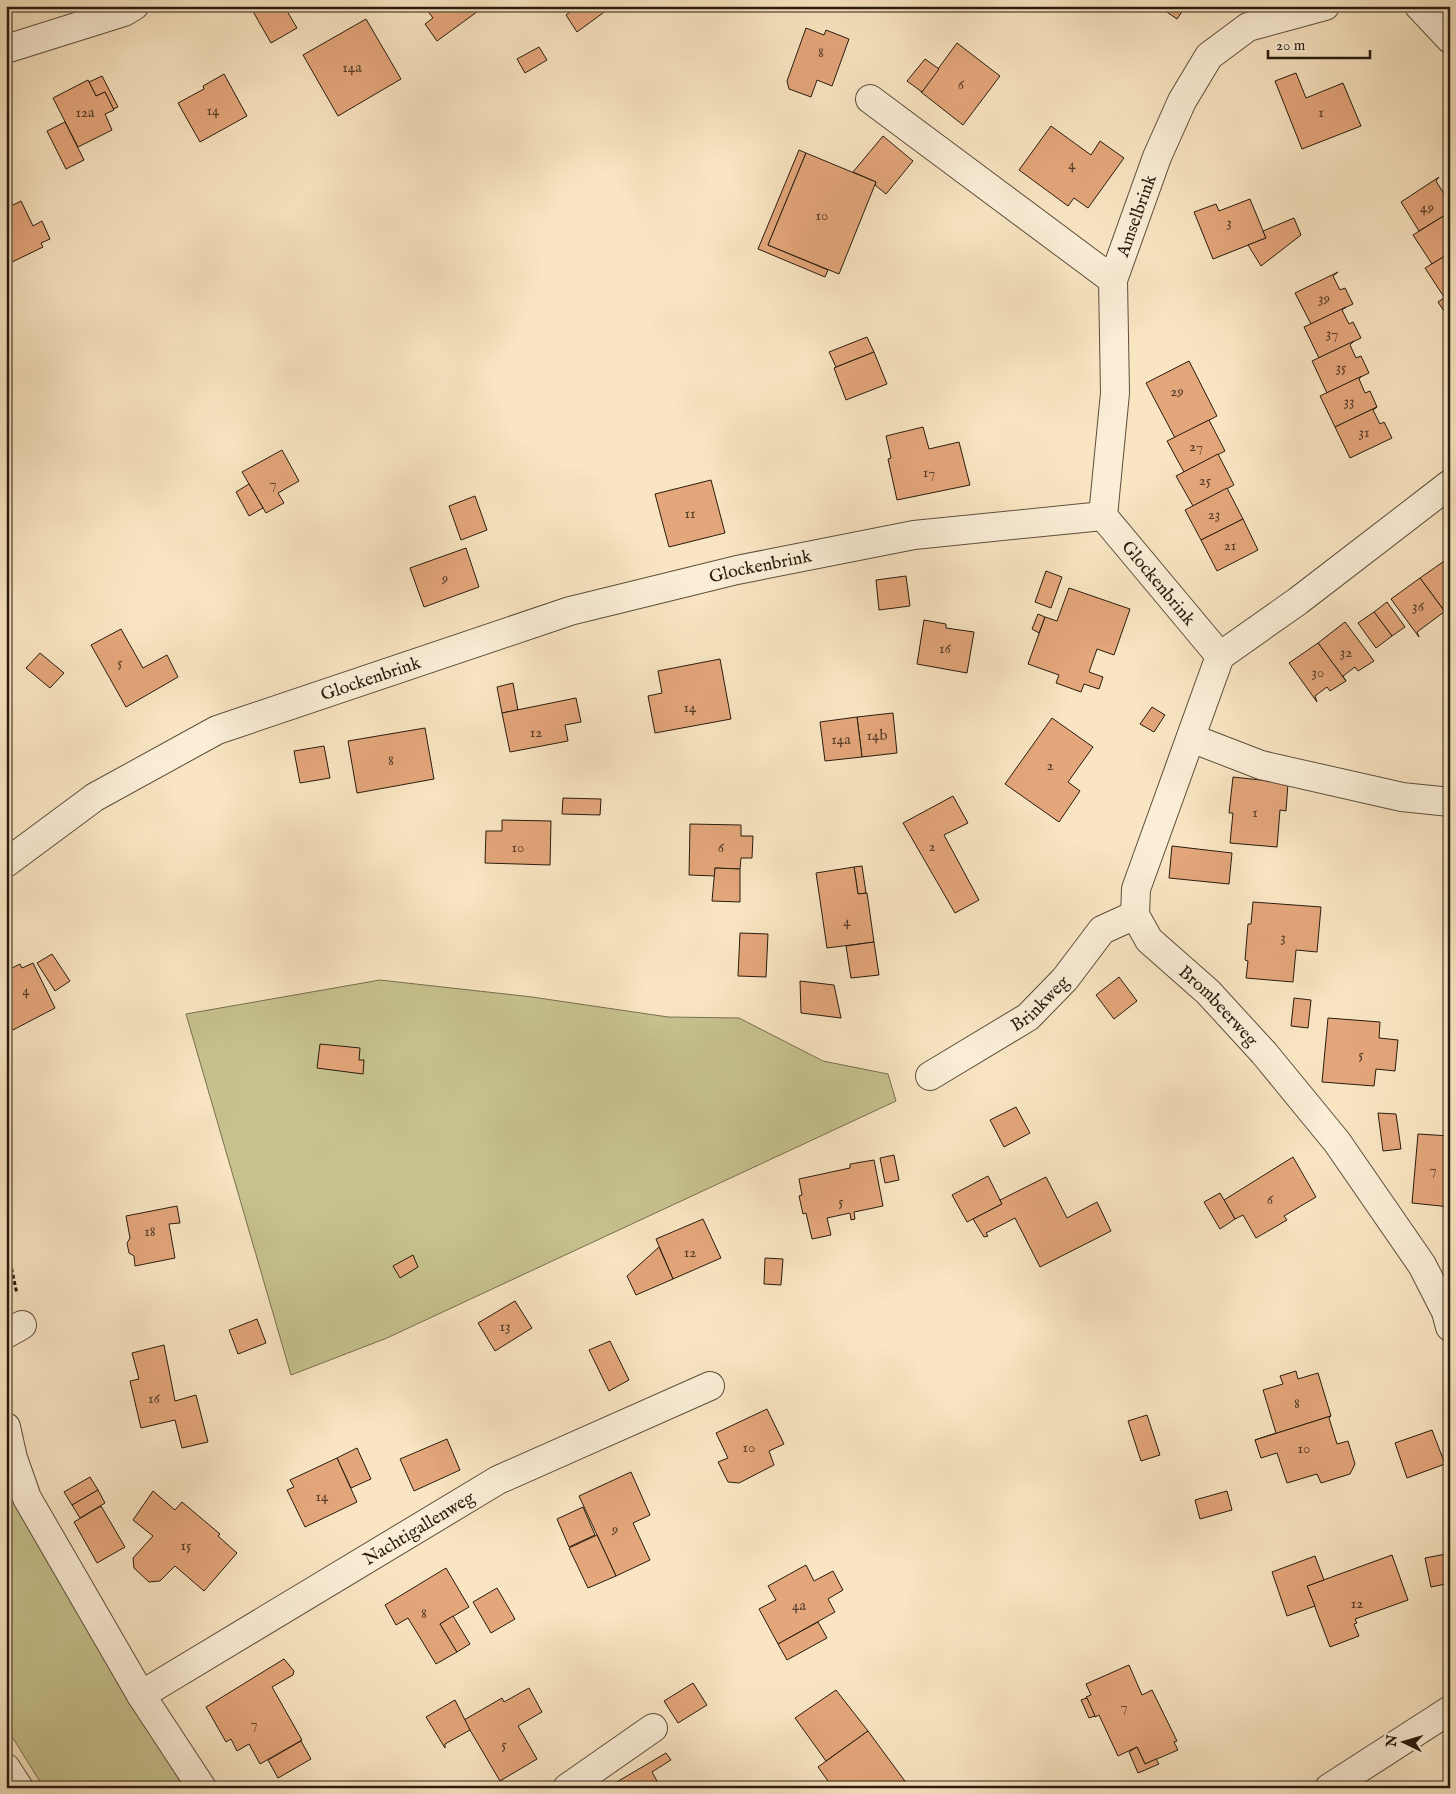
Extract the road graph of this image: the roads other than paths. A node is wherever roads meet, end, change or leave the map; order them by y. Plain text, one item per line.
1 (134, 6) edge
2 (1325, 6) edge
3 (1419, 6) edge
4 (1450, 38) edge
5 (6, 49) edge
6 (870, 99) dead end
7 (1113, 280) junction
8 (1450, 484) edge
9 (1103, 516) junction
10 (1220, 656) junction
11 (1191, 738) junction
12 (1450, 802) edge
13 (6, 863) edge
14 (1135, 915) junction
15 (930, 1076) dead end
16 (1450, 1326) edge
17 (710, 1386) dead end
18 (6, 1427) edge
19 (141, 1695) junction
20 (1450, 1710) edge
21 (653, 1728) dead end
22 (6, 1768) edge
23 (19, 1788) edge
24 (202, 1788) edge
25 (567, 1788) edge
26 (1329, 1788) edge

1 - 5 street
2 - 7 street, Amselbrink
3 - 4 street
6 - 7 street
7 - 9 street, Amselbrink
8 - 10 street
9 - 10 street, Glockenbrink
9 - 13 street, Glockenbrink
10 - 11 street
11 - 12 street
11 - 14 street
14 - 15 street, Brinkweg
14 - 16 street, Brombeerweg
17 - 19 street, Nachtigallenweg
18 - 19 street
19 - 24 street
20 - 26 street
21 - 25 street
22 - 23 street

